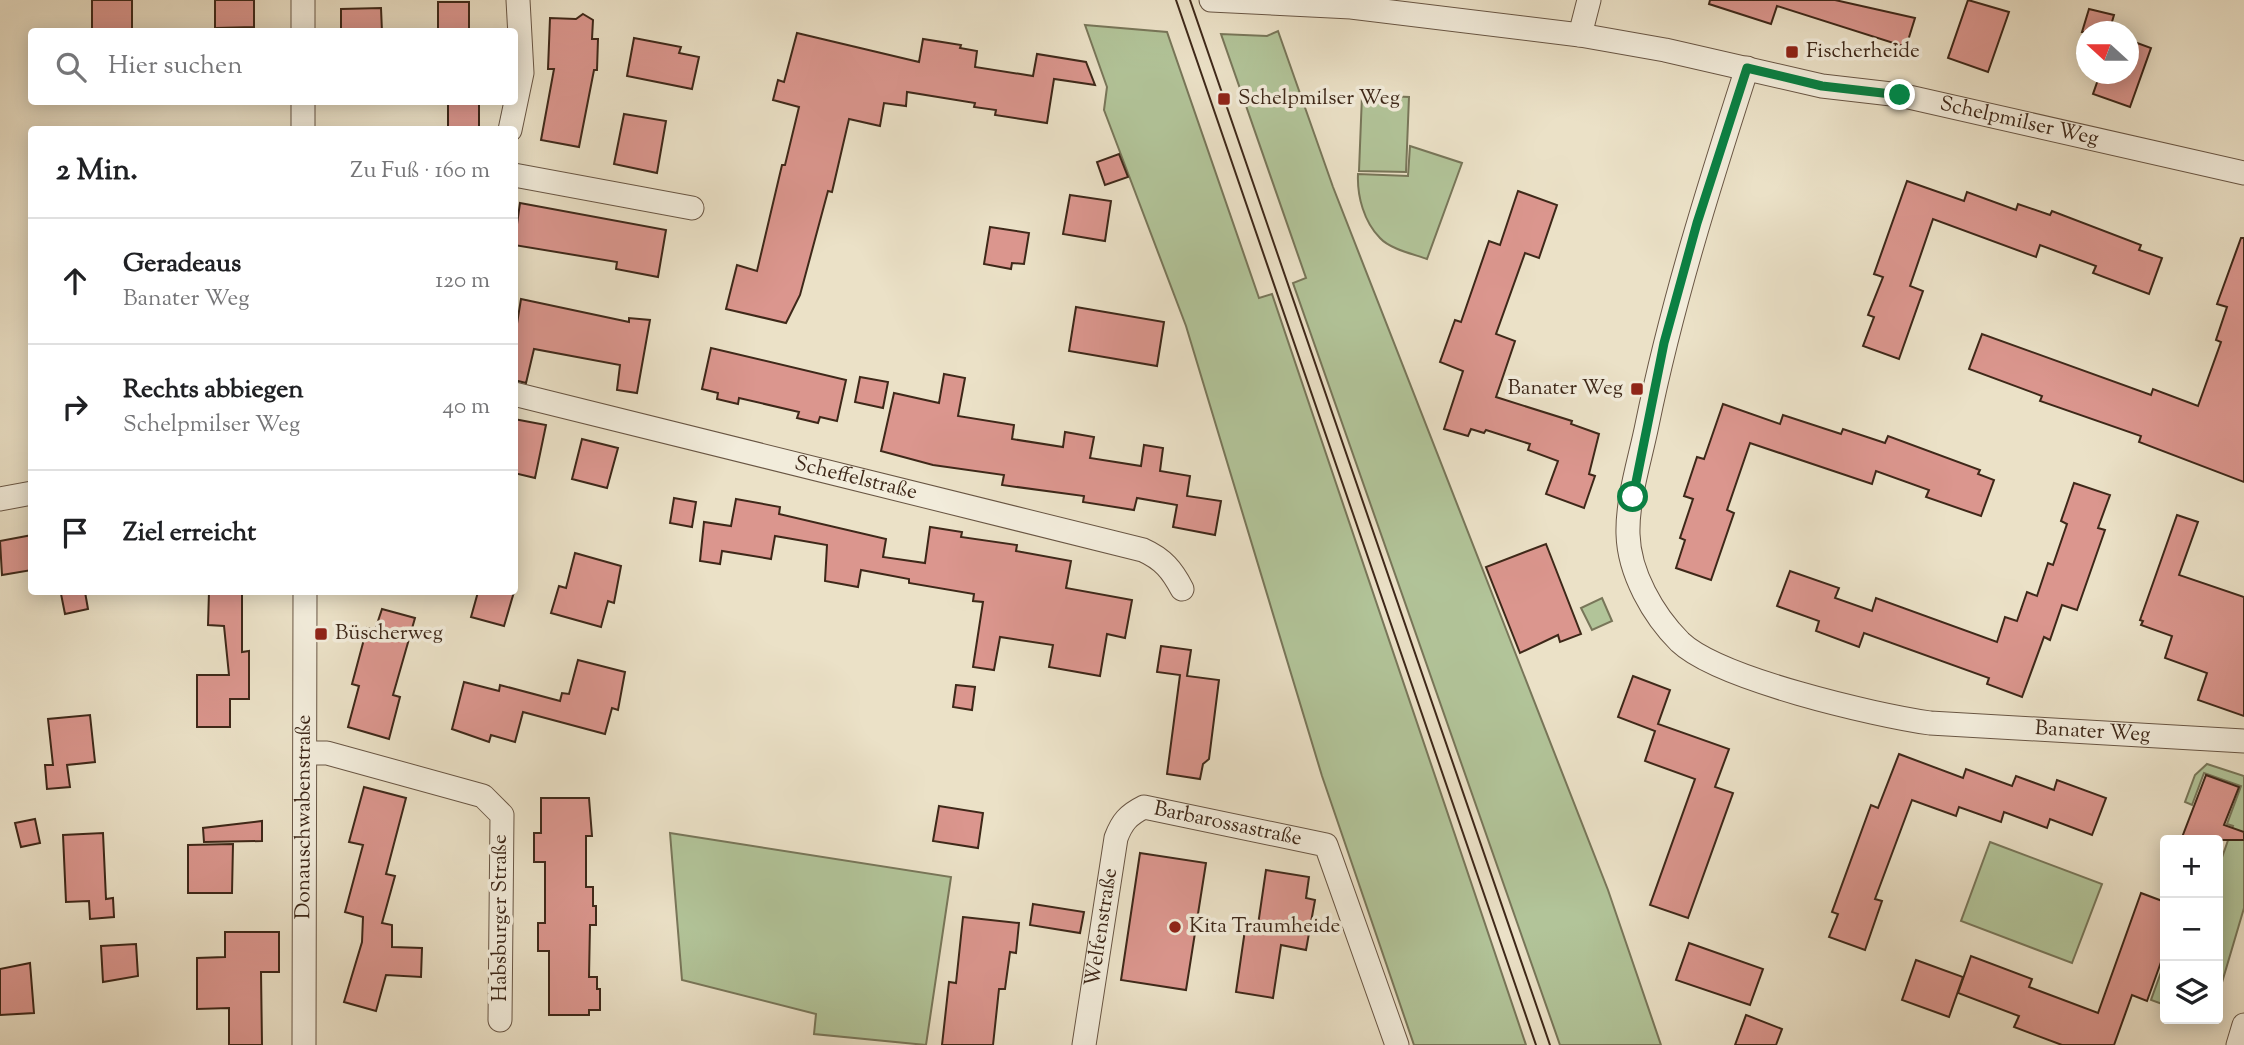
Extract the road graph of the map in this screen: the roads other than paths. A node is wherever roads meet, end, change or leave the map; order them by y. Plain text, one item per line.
1 (303, 0) edge
2 (518, 0) edge
3 (1211, 0) edge
4 (1589, 0) edge
5 (1246, 2) edge
6 (303, 28) edge
7 (1580, 35) junction
8 (1747, 68) junction
9 (518, 92) edge
10 (303, 105) edge
11 (515, 105) edge
12 (303, 126) edge
13 (511, 126) edge
14 (2244, 173) edge
15 (518, 176) edge
16 (692, 208) dead end
17 (518, 395) edge
18 (28, 494) edge
19 (0, 499) edge
20 (1182, 589) dead end
21 (305, 595) edge
22 (2244, 741) edge
23 (307, 753) junction
24 (1130, 814) joint
25 (500, 1020) dead end
26 (2244, 1026) edge
27 (304, 1045) edge
28 (1084, 1045) edge
29 (1397, 1045) edge
30 (2238, 1045) edge

1 - 6 street
2 - 9 street
3 - 5 street, Schelpmilser Weg
4 - 7 street
5 - 7 street, Schelpmilser Weg
7 - 8 street, Schelpmilser Weg
8 - 14 street, Schelpmilser Weg
8 - 22 street, Banater Weg
10 - 12 street
11 - 13 street
15 - 16 street
17 - 20 street, Scheffelstraße
18 - 19 street
21 - 23 street, Donauschwabenstraße
23 - 25 street, Habsburger Straße
23 - 27 street, Donauschwabenstraße
24 - 28 street, Welfenstraße
24 - 29 street, Barbarossastraße
26 - 30 street

